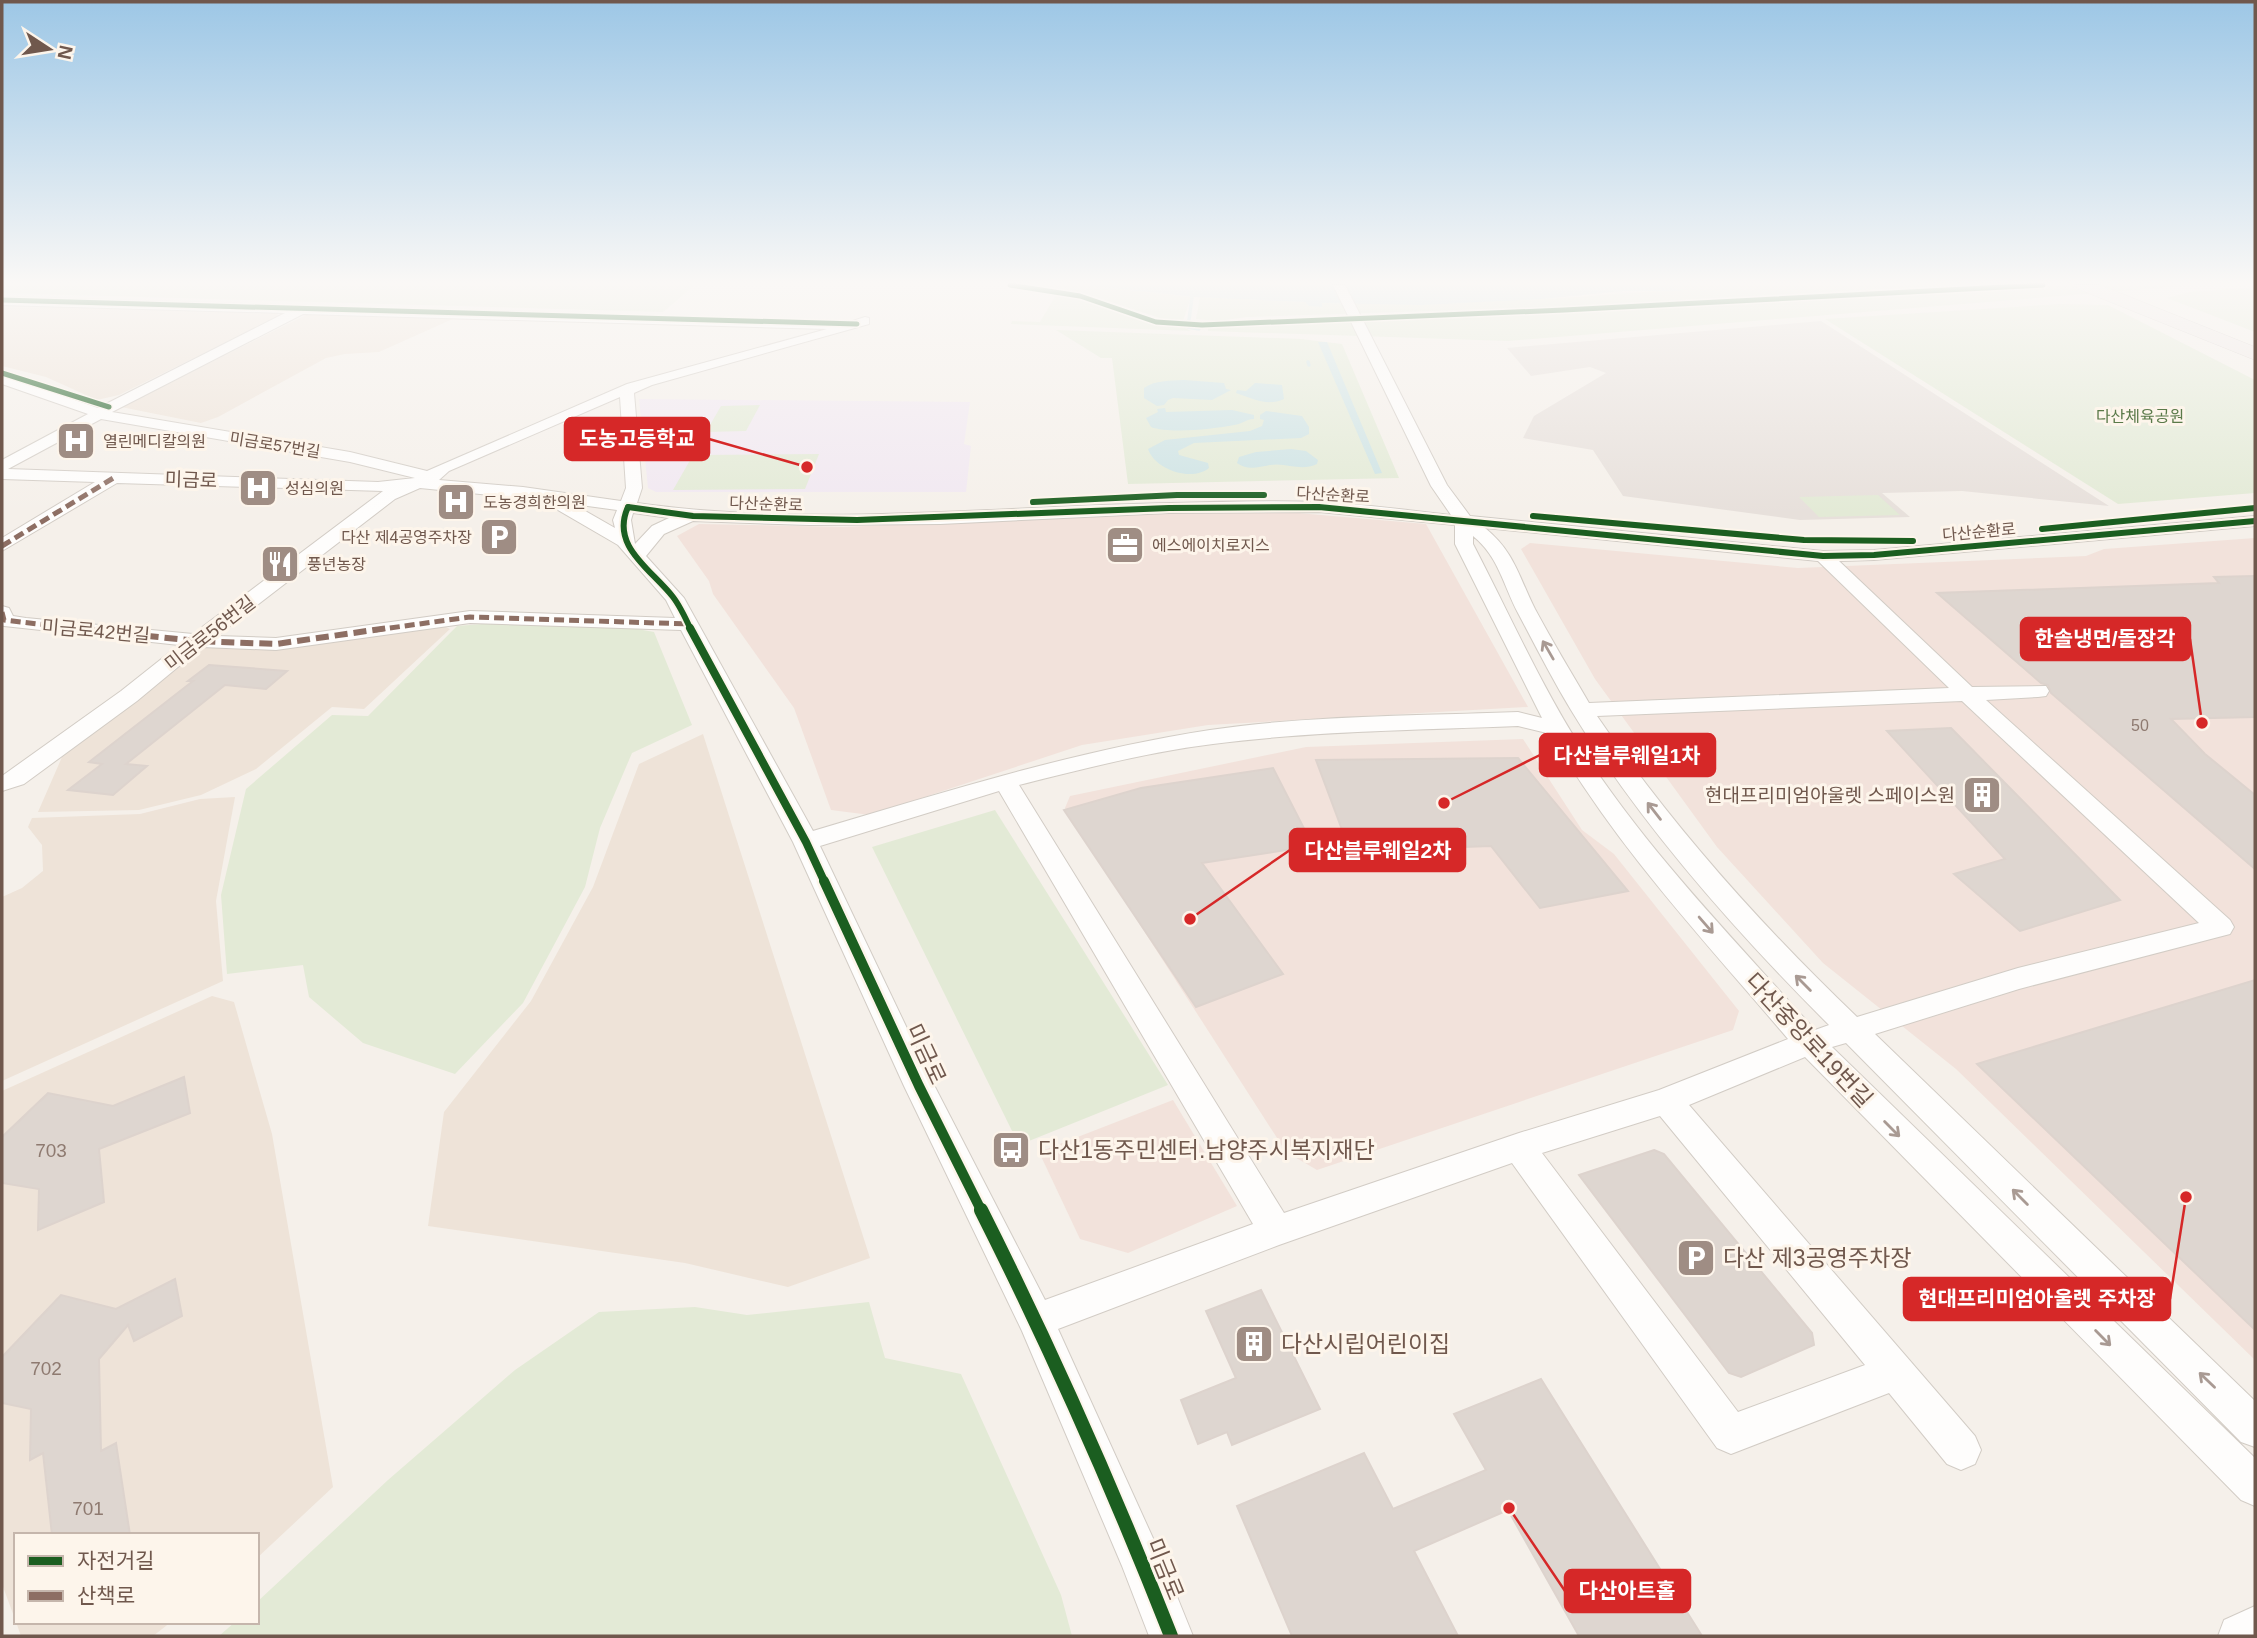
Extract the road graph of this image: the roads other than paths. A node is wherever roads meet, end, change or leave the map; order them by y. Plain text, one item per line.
1 (200, 361) edge
2 (714, 361) edge
3 (1375, 361) edge
4 (2, 379) edge
5 (632, 387) junction
6 (99, 413) junction
7 (2, 466) edge
8 (2, 474) edge
9 (115, 477) junction
10 (421, 477) junction
11 (532, 493) junction
12 (628, 507) junction
13 (2255, 508) edge
14 (1460, 515) junction
15 (692, 516) junction
16 (2255, 521) edge
17 (2, 546) edge
18 (631, 549) junction
19 (1822, 556) junction
20 (2, 612) edge
21 (689, 624) junction
22 (197, 641) junction
23 (2038, 691) dead end
24 (1966, 694) junction
25 (1582, 710) junction
26 (1553, 718) junction
27 (1005, 781) junction
28 (2, 784) edge
29 (806, 842) junction
30 (1852, 1030) junction
31 (1809, 1043) junction
32 (1666, 1101) junction
33 (1519, 1147) junction
34 (1276, 1231) junction
35 (1036, 1320) junction
36 (1893, 1373) junction
37 (2255, 1428) edge
38 (1961, 1450) dead end
39 (2255, 1486) edge
40 (2255, 1628) edge
41 (1171, 1636) edge
42 (2241, 1636) edge

1 - 6 street
2 - 5 street, 미금로56번길
3 - 14 street, 다산중앙로19번길
4 - 6 street, 미금로57번길
5 - 10 street, 미금로56번길
5 - 12 street
6 - 7 street
6 - 10 street, 미금로57번길
8 - 9 street, 미금로
9 - 10 street, 미금로
9 - 17 street
10 - 11 street, 미금로
10 - 22 street, 미금로56번길
11 - 12 street, 미금로
11 - 18 street, 미금로
12 - 14 street, 다산순환로
12 - 15 street, 다산순환로
12 - 18 street
13 - 14 street, 다산순환로
14 - 15 street, 다산순환로
14 - 19 street, 다산순환로
25 -> 14 street, 다산중앙로19번길
14 - 26 street, 다산중앙로19번길
15 - 18 street
16 - 19 street, 다산순환로
18 - 21 street, 미금로
19 - 24 street
20 - 22 street, 미금로42번길
21 - 22 street
21 - 29 street, 미금로
22 - 28 street, 미금로56번길
23 - 24 street
24 - 25 street
24 - 30 street
30 -> 25 street, 다산중앙로19번길
26 - 27 street
26 -> 31 street, 다산중앙로19번길
27 - 29 street
27 - 34 street
29 - 35 street, 미금로
30 - 31 street
37 -> 30 street, 다산중앙로19번길
31 - 32 street
31 -> 39 street, 다산중앙로19번길
32 - 33 street
32 - 36 street
33 - 34 street
33 - 36 street
34 - 35 street
35 - 41 street, 미금로
36 - 38 street
40 - 42 street

